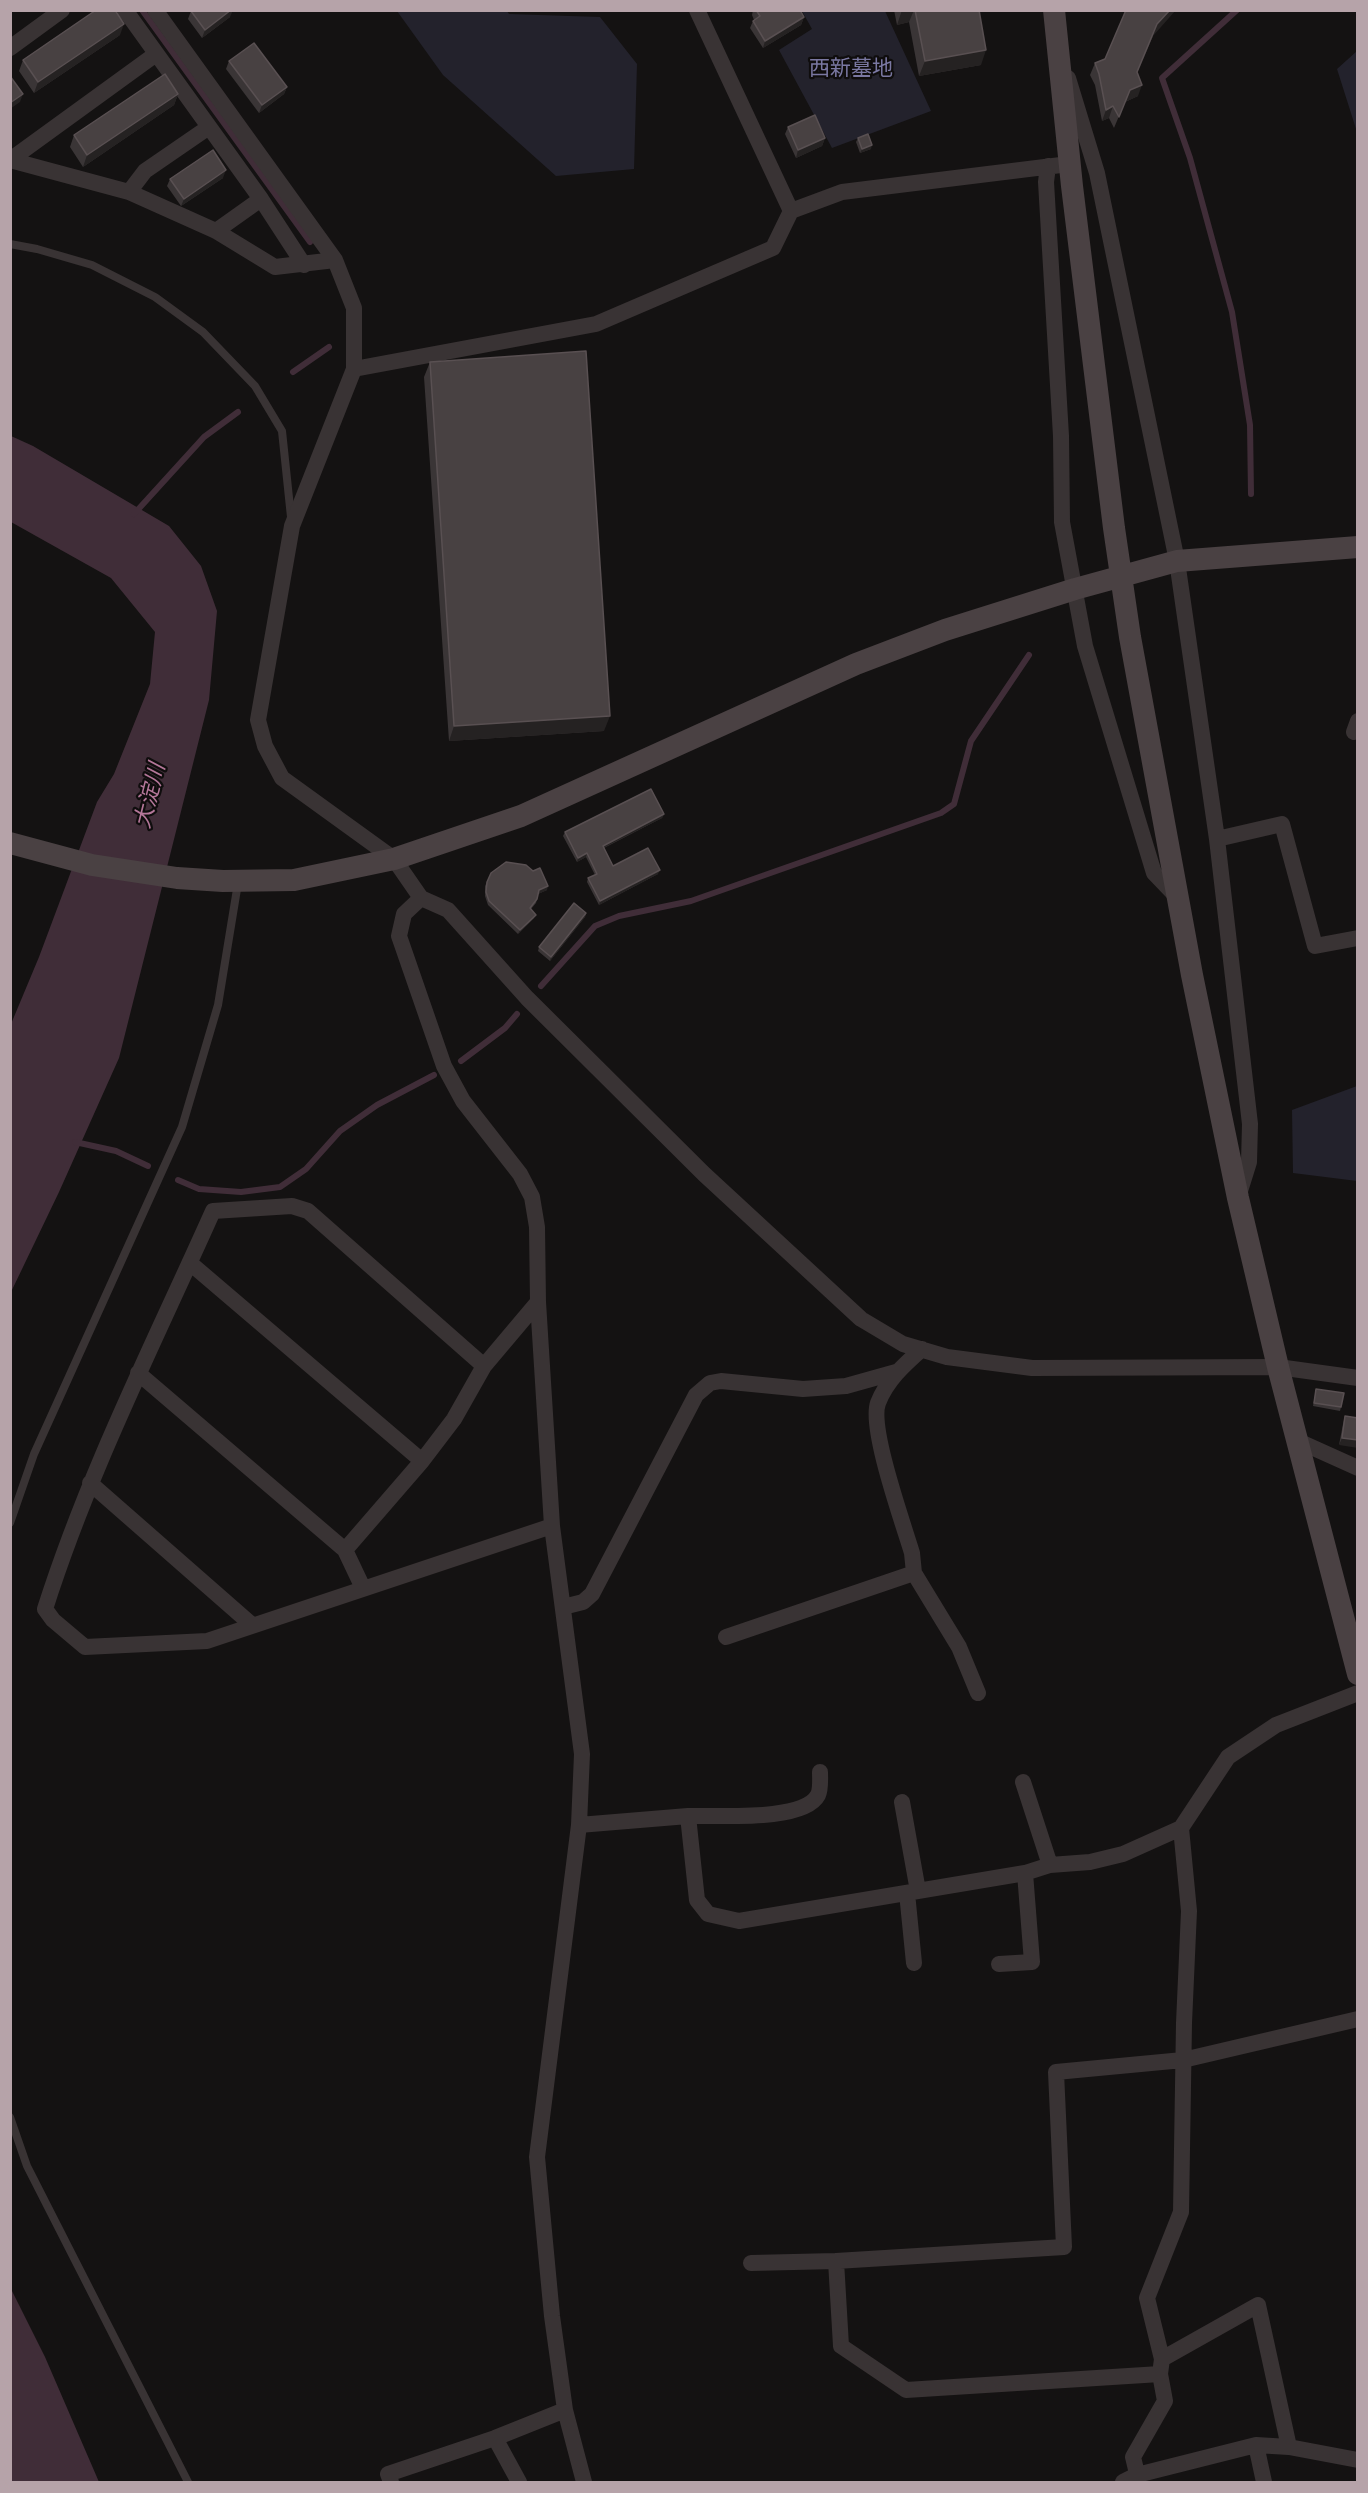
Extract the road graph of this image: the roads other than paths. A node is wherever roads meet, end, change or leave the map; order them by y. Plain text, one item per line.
1 (62, 10) edge
2 (124, 10) edge
3 (155, 10) edge
4 (697, 10) edge
5 (1054, 10) edge
6 (1056, 40) junction
7 (10, 48) edge
8 (156, 54) junction
9 (209, 127) junction
10 (10, 160) edge
11 (1059, 165) junction
12 (129, 192) junction
13 (261, 199) junction
14 (791, 211) junction
15 (216, 231) junction
16 (10, 244) edge
17 (335, 260) junction
18 (304, 265) junction
19 (354, 369) junction
20 (292, 526) junction
21 (1358, 547) edge
22 (1178, 561) junction
23 (1075, 589) junction
24 (1217, 839) junction
25 (10, 843) edge
26 (394, 859) junction
27 (231, 880) junction
28 (421, 897) junction
29 (1177, 897) junction
30 (1358, 938) edge
31 (1238, 1197) junction
32 (189, 1263) junction
33 (538, 1302) junction
34 (922, 1349) junction
35 (484, 1366) junction
36 (1278, 1367) junction
37 (896, 1372) junction
38 (138, 1373) junction
39 (1358, 1378) edge
40 (1298, 1441) junction
41 (422, 1461) junction
42 (1358, 1468) edge
43 (90, 1483) junction
44 (10, 1523) edge
45 (552, 1526) junction
46 (345, 1550) junction
47 (914, 1573) junction
48 (363, 1588) junction
49 (563, 1607) junction
50 (252, 1625) junction
51 (726, 1637) dead end
52 (1358, 1674) edge
53 (978, 1693) dead end
54 (1358, 1693) edge
55 (820, 1772) dead end
56 (1023, 1782) dead end
57 (902, 1802) dead end
58 (688, 1816) junction
59 (579, 1825) junction
60 (1181, 1828) junction
61 (1050, 1865) junction
62 (1025, 1873) junction
63 (913, 1892) junction
64 (914, 1963) dead end
65 (999, 1964) dead end
66 (1358, 2019) edge
67 (1183, 2060) junction
68 (10, 2117) edge
69 (836, 2260) junction
70 (751, 2263) dead end
71 (1161, 2367) junction
72 (565, 2410) junction
73 (495, 2438) junction
74 (1256, 2445) junction
75 (1289, 2447) junction
76 (1358, 2460) edge
77 (1133, 2480) edge
78 (188, 2482) edge
79 (391, 2482) edge
80 (519, 2482) edge
81 (584, 2482) edge
82 (1264, 2482) edge

1 - 7 street
2 - 8 street
3 - 17 street
4 - 14 street
5 - 6 street
6 - 11 street
6 - 22 street
8 - 9 street
8 - 10 street
9 - 12 street
9 - 13 street
10 - 12 street
11 - 14 street
11 - 23 street
11 - 29 street
12 - 15 street
13 - 15 street
13 - 18 street
14 - 19 street
15 - 18 street
16 - 20 lane
17 - 18 street
17 - 19 street
19 - 20 street
20 - 26 street
21 - 22 street
22 - 23 street
22 - 24 street
23 - 26 street
23 - 29 street
24 - 30 street
24 - 31 street
25 - 27 street
26 - 27 street
26 - 28 street
27 - 44 lane
28 - 33 street
28 - 34 street
29 - 31 street
31 - 36 street
32 - 35 street
32 - 38 street
32 - 41 street
33 - 35 street
33 - 45 street
34 - 36 street
34 - 37 street
35 - 41 street
36 - 39 street
36 - 40 street
37 - 47 street
37 - 49 street
38 - 43 street
38 - 46 street
40 - 42 street
40 - 52 street
41 - 46 street
43 - 50 street
43 - 50 street
45 - 48 street
45 - 49 street
46 - 48 street
47 - 51 street
47 - 53 street
48 - 50 street
49 - 59 street
54 - 60 street
55 - 58 street
56 - 61 street
57 - 63 street
58 - 59 street
58 - 63 street
59 - 72 street
60 - 61 street
60 - 67 street
61 - 62 street
62 - 63 street
62 - 65 street
63 - 64 street
66 - 67 street
67 - 69 street
67 - 71 street
68 - 78 lane
69 - 70 street
69 - 71 street
71 - 75 street
71 - 77 street
72 - 73 street
72 - 81 street
73 - 79 street
73 - 80 street
74 - 75 street
74 - 77 street
74 - 82 street
75 - 76 street

